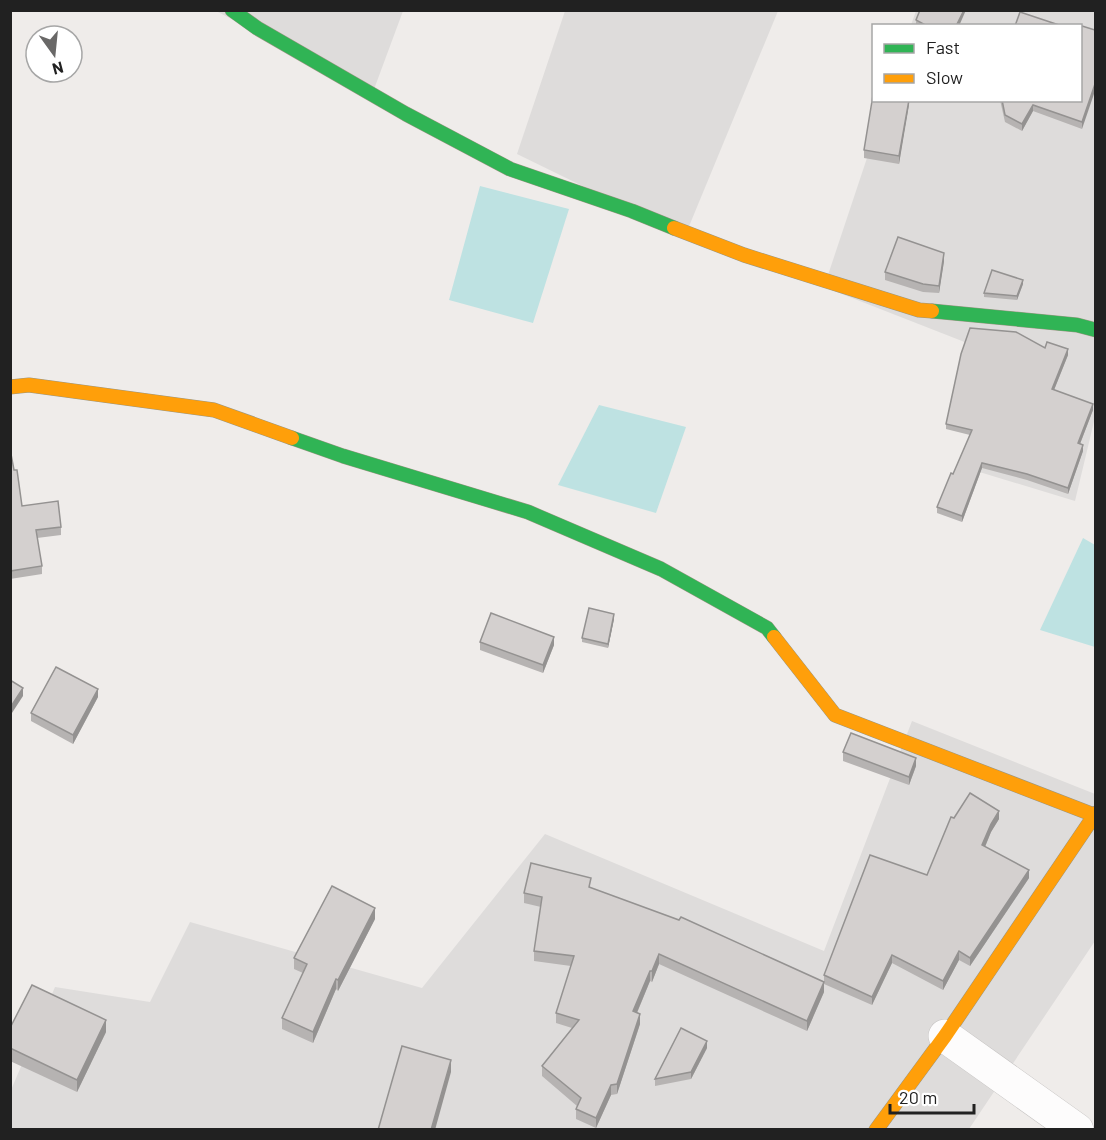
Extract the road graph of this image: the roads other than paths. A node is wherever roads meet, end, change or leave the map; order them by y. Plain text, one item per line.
1 (232, 10) edge
2 (1095, 330) edge
3 (10, 387) edge
4 (1095, 814) edge
5 (945, 1036) junction
6 (876, 1130) edge
7 (1077, 1130) edge

1 - 2 street
3 - 4 street
4 - 5 street
5 - 6 street
5 - 7 street

